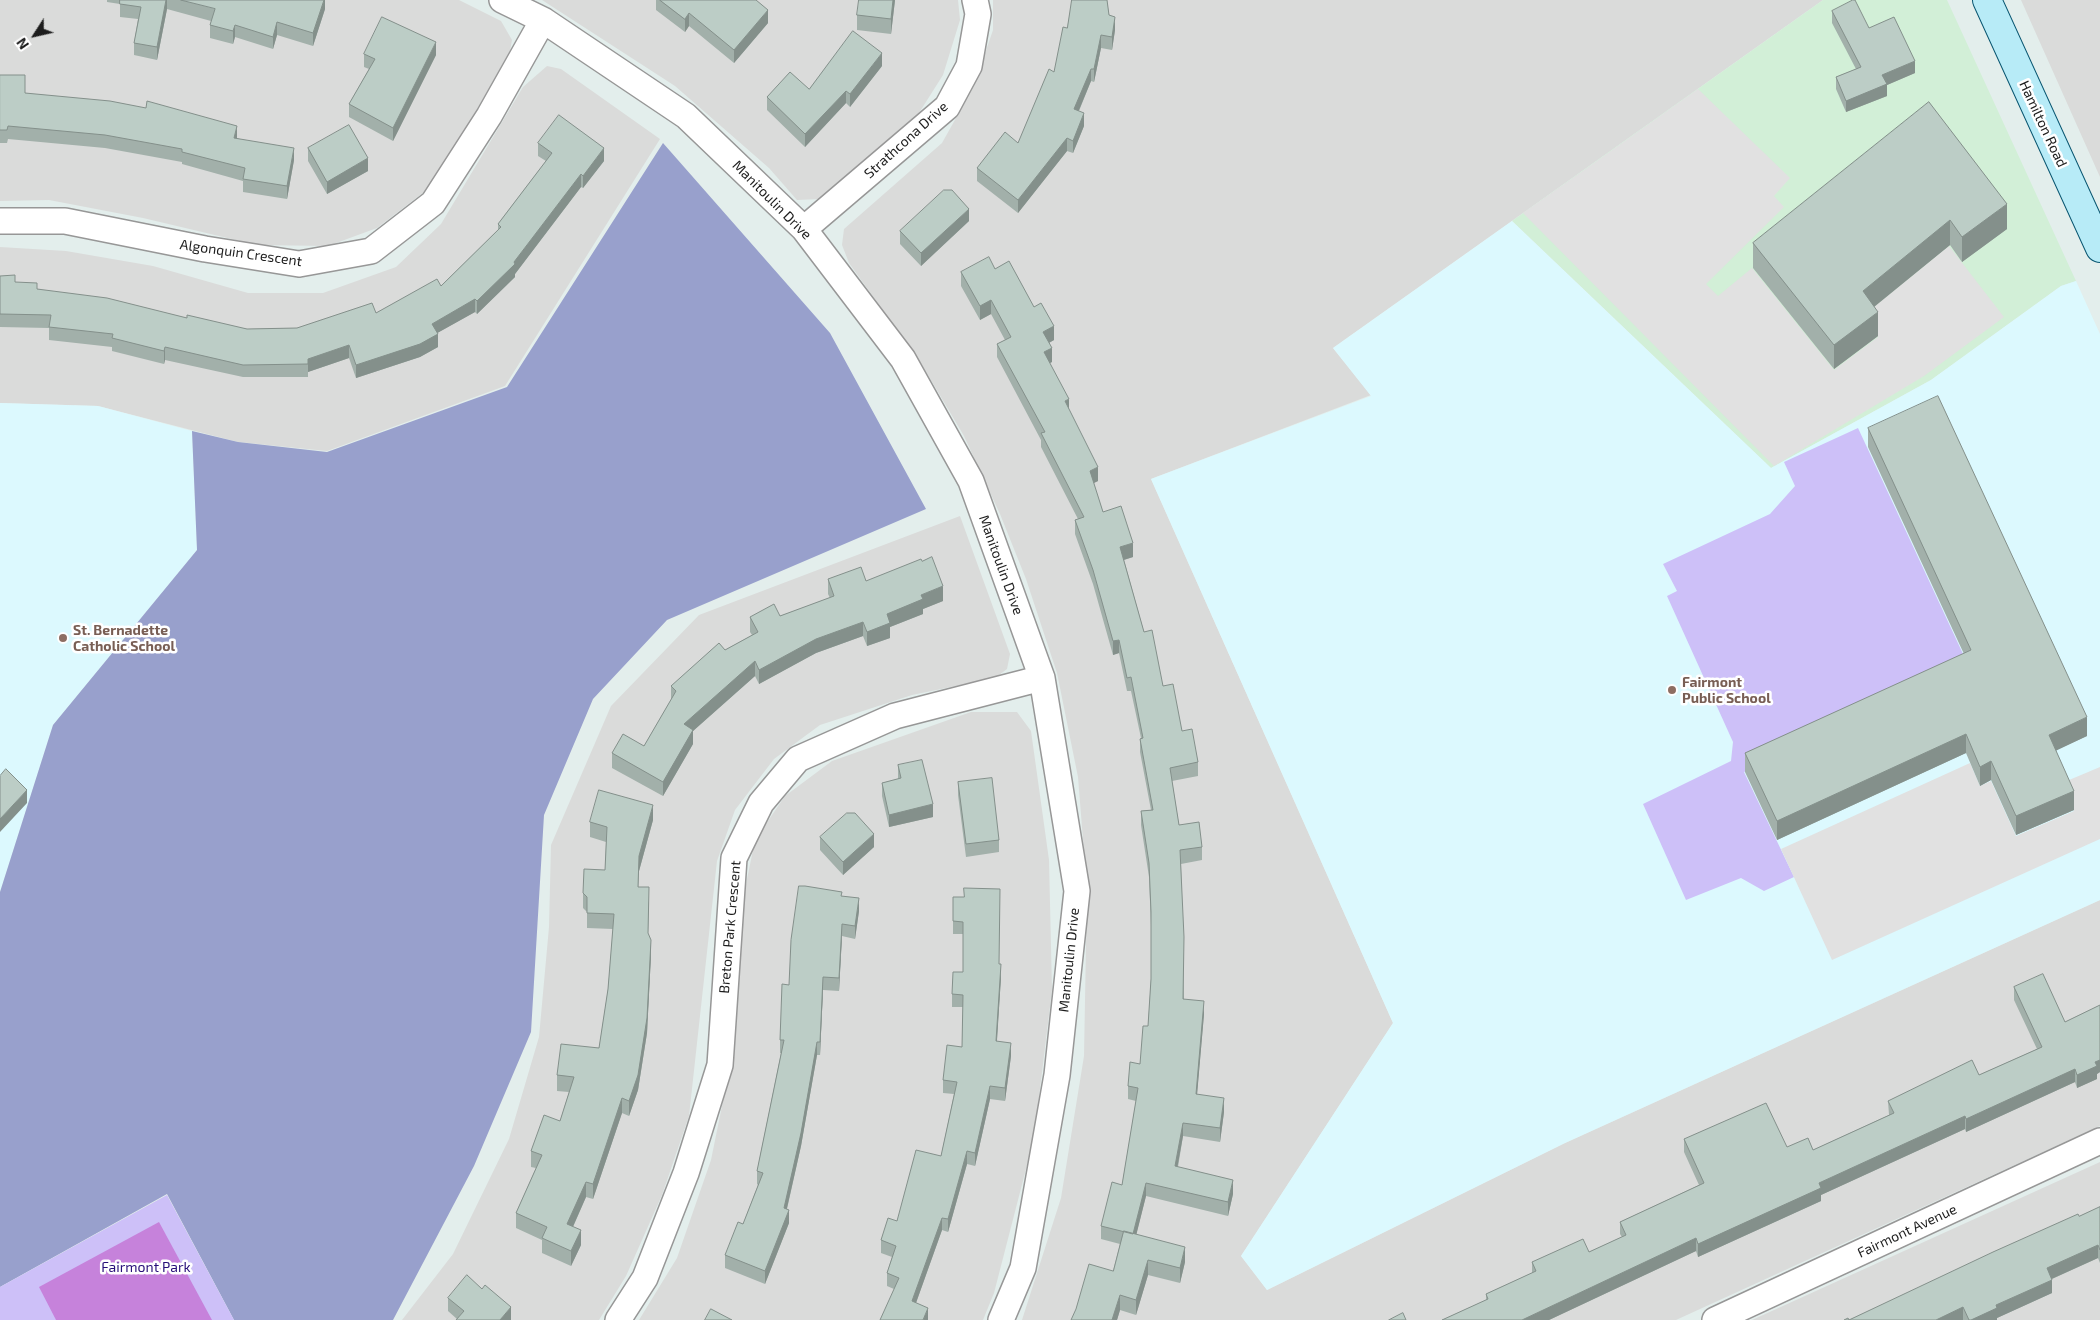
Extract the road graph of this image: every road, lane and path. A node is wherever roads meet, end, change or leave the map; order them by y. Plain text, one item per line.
1 (502, 0) edge
2 (975, 0) edge
3 (1987, 0) edge
4 (543, 20) junction
5 (0, 221) edge
6 (804, 229) junction
7 (2100, 248) edge
8 (1042, 678) junction
9 (2100, 1141) edge
10 (618, 1320) edge
11 (1001, 1320) edge
12 (1715, 1320) edge

1 - 4 street, Manitoulin Drive
2 - 6 street, Strathcona Drive
3 - 7 main road, Hamilton Road
4 - 5 street, Algonquin Crescent
4 - 6 street, Manitoulin Drive
6 - 8 street, Manitoulin Drive
8 - 10 street, Breton Park Crescent
8 - 11 street, Manitoulin Drive
9 - 12 street, Fairmont Avenue

